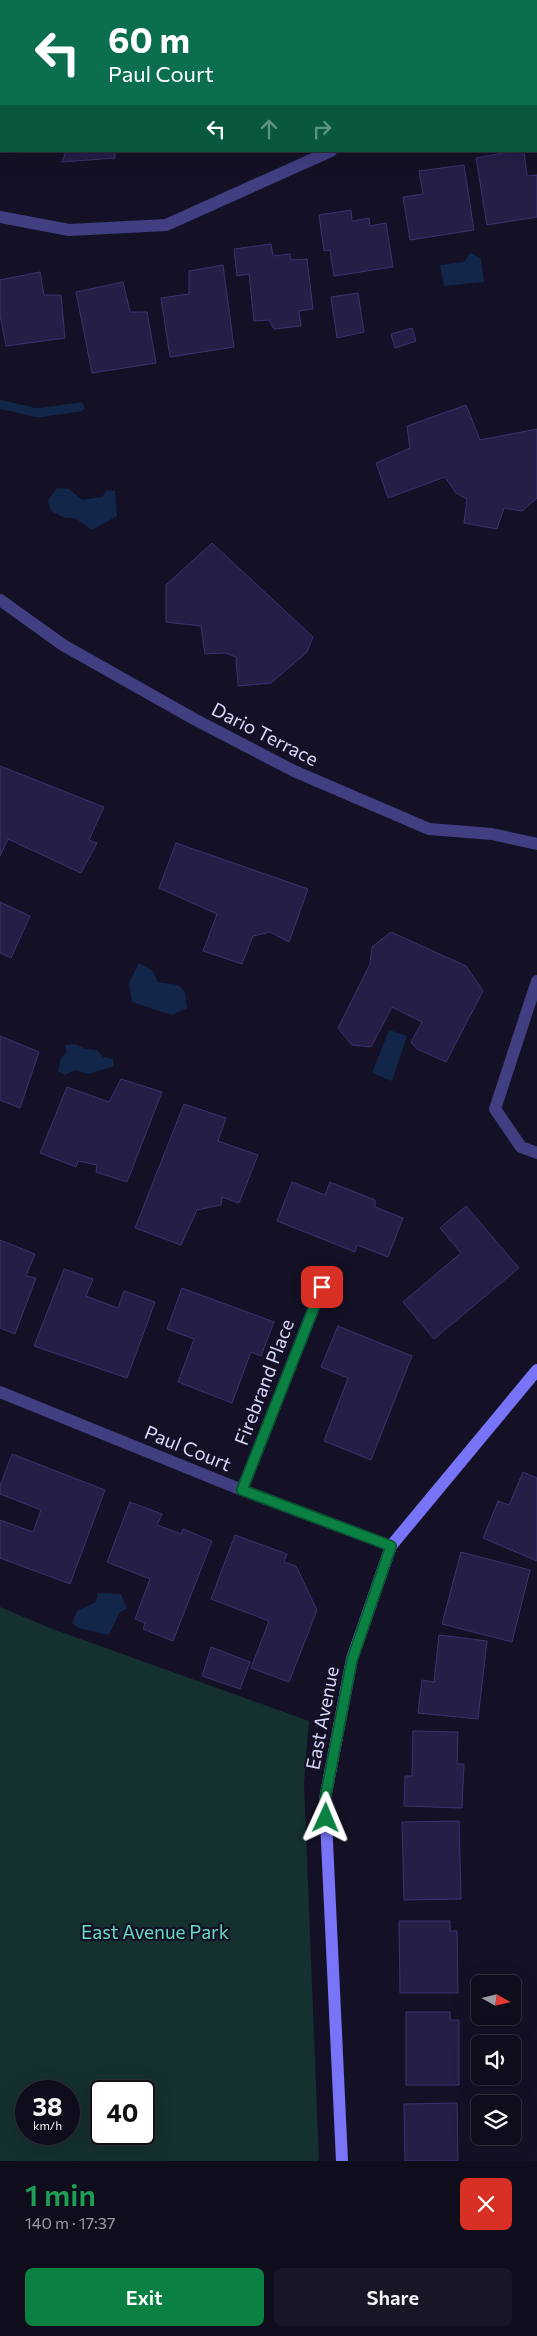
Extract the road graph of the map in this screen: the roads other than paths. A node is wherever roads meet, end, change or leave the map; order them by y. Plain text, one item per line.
1 (329, 152) edge
2 (0, 217) edge
3 (0, 600) edge
4 (537, 844) edge
5 (537, 981) edge
6 (537, 1153) edge
7 (322, 1287) dead end
8 (537, 1370) edge
9 (0, 1392) edge
10 (242, 1490) junction
11 (391, 1546) junction
12 (342, 2161) edge

1 - 2 street
3 - 4 street, Dario Terrace
5 - 6 street
7 - 10 street, Firebrand Place
8 - 11 street, East Avenue
9 - 10 street, Paul Court
10 - 11 street, Paul Court
11 - 12 street, East Avenue

